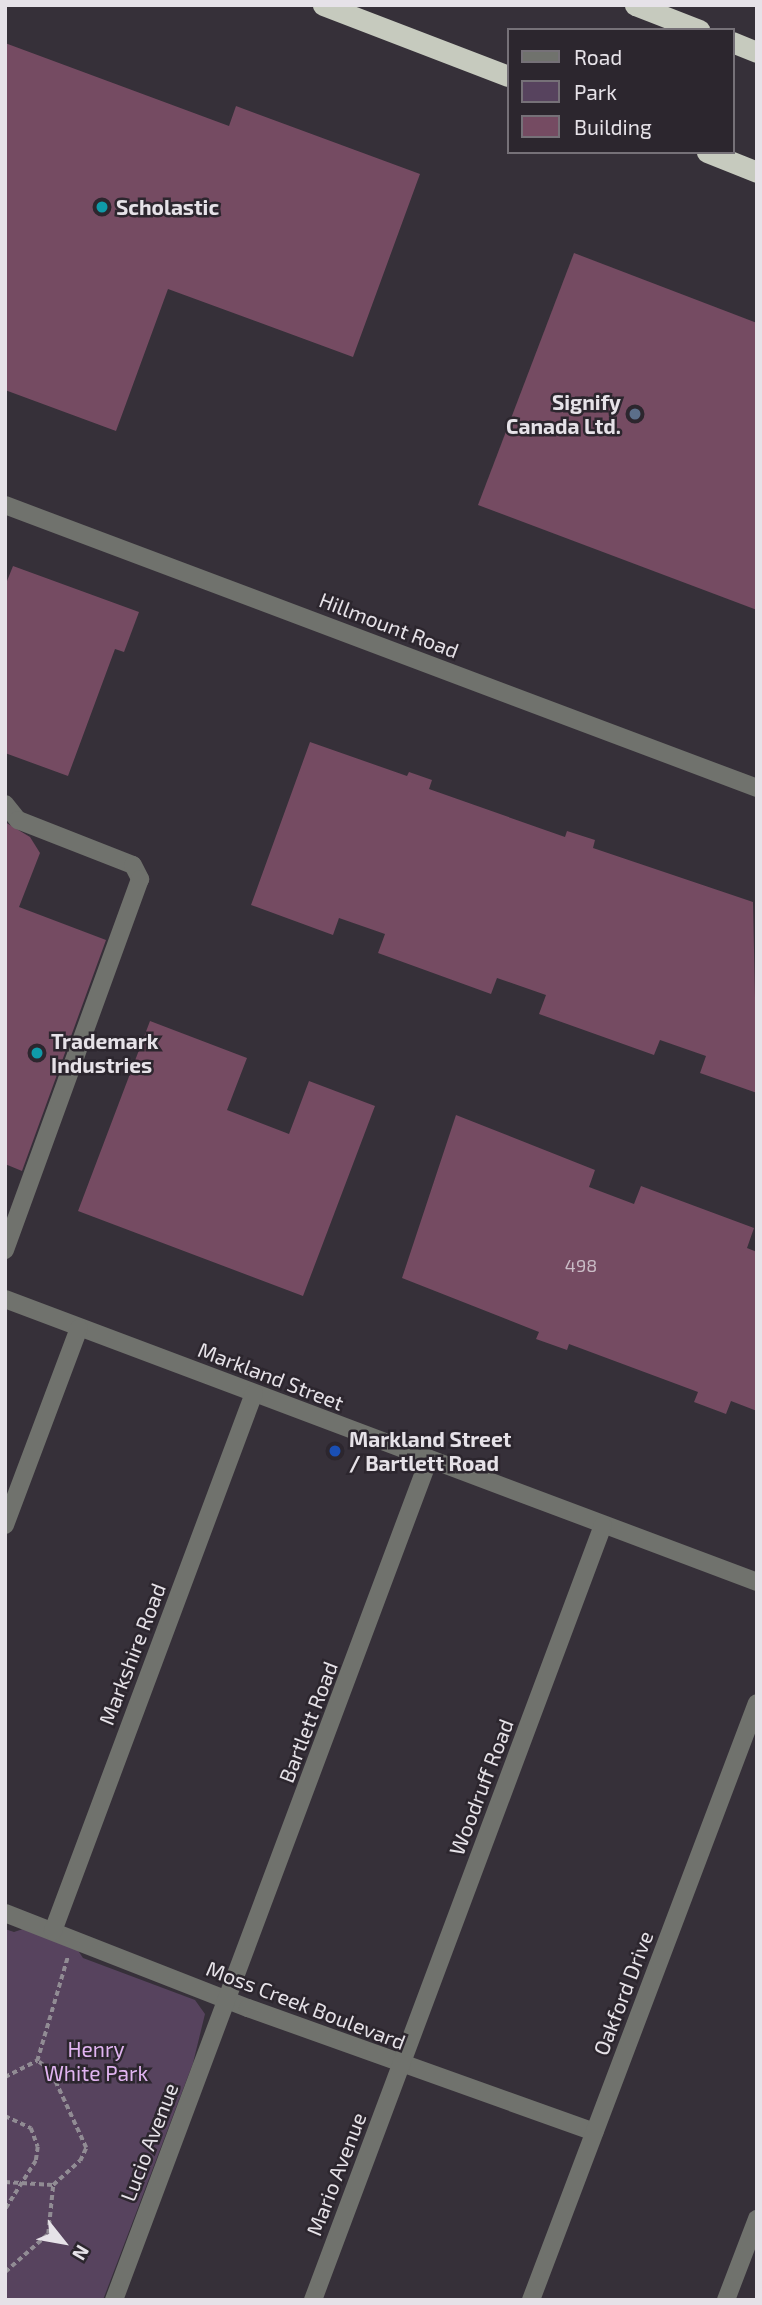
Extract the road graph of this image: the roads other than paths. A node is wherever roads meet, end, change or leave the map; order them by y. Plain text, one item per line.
1 (323, 5) edge
2 (635, 5) edge
3 (694, 28) edge
4 (734, 43) edge
5 (757, 52) edge
6 (506, 75) edge
7 (712, 154) edge
8 (757, 172) edge
9 (5, 505) edge
10 (757, 788) edge
11 (5, 804) edge
12 (5, 1250) edge
13 (5, 1299) edge
14 (79, 1328) junction
15 (254, 1393) junction
16 (429, 1459) junction
17 (5, 1525) edge
18 (603, 1525) junction
19 (757, 1582) edge
20 (757, 1703) edge
21 (5, 1913) edge
22 (53, 1931) junction
23 (227, 2000) junction
24 (401, 2065) junction
25 (594, 2132) junction
26 (757, 2219) edge
27 (114, 2300) edge
28 (313, 2300) edge
29 (531, 2300) edge
30 (726, 2300) edge

1 - 6 highway
2 - 3 highway
4 - 5 highway
7 - 8 highway
9 - 10 street, Hillmount Road
11 - 12 street
13 - 14 street, Markland Street
14 - 15 street, Markland Street
14 - 17 street
15 - 16 street, Markland Street
15 - 22 street, Markshire Road
16 - 18 street, Markland Street
16 - 23 street, Bartlett Road
18 - 19 street, Markland Street
18 - 24 street, Woodruff Road
20 - 25 street, Oakford Drive
21 - 22 street, Moss Creek Boulevard
22 - 23 street, Moss Creek Boulevard
23 - 24 street, Moss Creek Boulevard
23 - 27 street, Lucio Avenue
24 - 25 street, Moss Creek Boulevard
24 - 28 street, Mario Avenue
25 - 29 street, Oakford Drive
26 - 30 street

